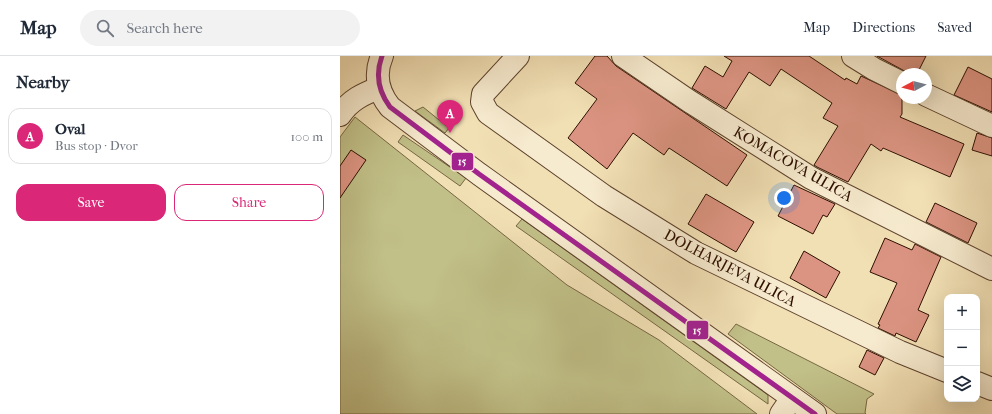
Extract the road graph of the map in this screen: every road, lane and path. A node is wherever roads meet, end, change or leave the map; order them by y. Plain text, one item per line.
1 (382, 56) edge
2 (518, 56) edge
3 (623, 56) edge
4 (853, 56) edge
5 (896, 80) edge
6 (379, 88) junction
7 (932, 98) edge
8 (340, 115) edge
9 (992, 126) edge
10 (992, 269) edge
11 (944, 370) edge
12 (980, 384) edge
13 (992, 389) edge
14 (787, 406) edge
15 (815, 414) edge

1 - 6 street
2 - 11 street, DOLHARJEVA ULICA
3 - 10 street, KOMACOVA ULICA
4 - 5 street
6 - 8 street
6 - 14 street
7 - 9 street
12 - 13 street
14 - 15 street

